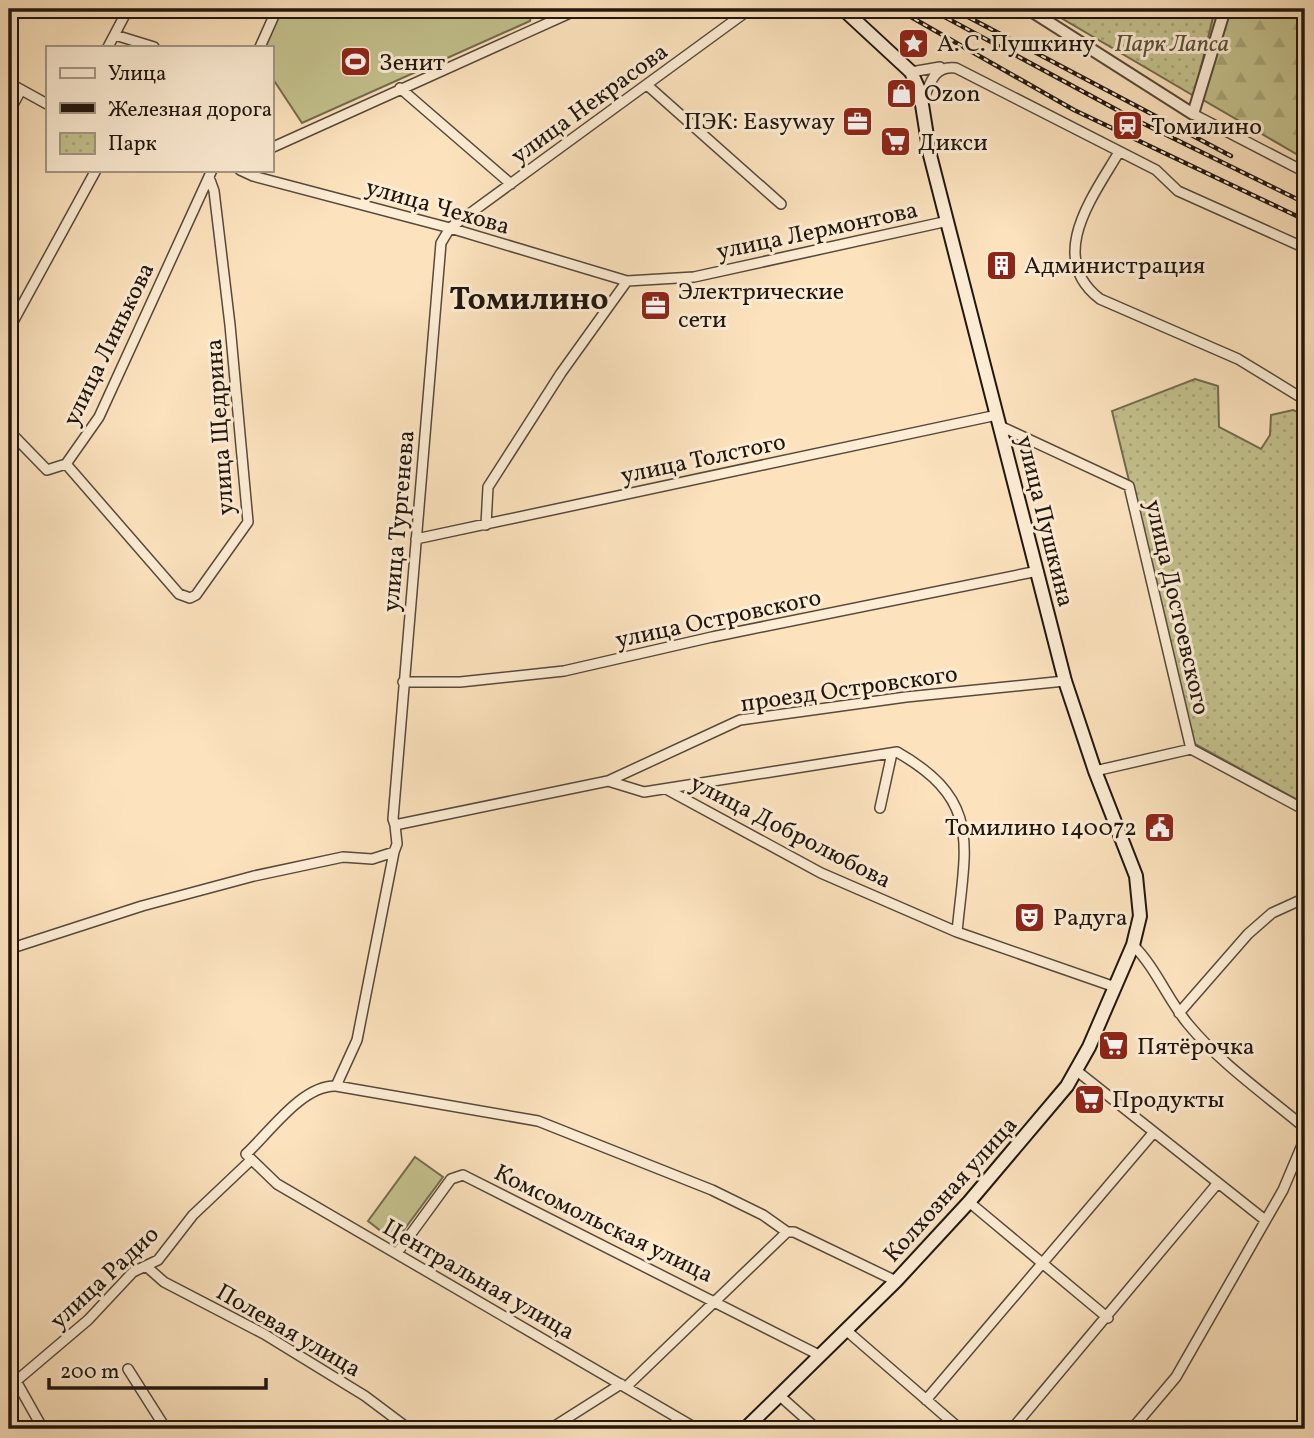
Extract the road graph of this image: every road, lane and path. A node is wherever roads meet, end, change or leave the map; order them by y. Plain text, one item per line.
1 (128, 9) edge
2 (277, 9) edge
3 (579, 9) edge
4 (750, 9) edge
5 (843, 9) edge
6 (1028, 9) edge
7 (1226, 9) edge
8 (115, 35) junction
9 (109, 46) edge
10 (151, 46) edge
11 (260, 46) edge
12 (945, 67) junction
13 (911, 72) junction
14 (9, 83) edge
15 (647, 85) junction
16 (400, 88) junction
17 (21, 90) junction
18 (46, 103) edge
19 (921, 106) junction
20 (9, 113) edge
21 (1193, 114) junction
22 (273, 147) edge
23 (1119, 152) junction
24 (95, 172) edge
25 (244, 172) edge
26 (1305, 172) edge
27 (210, 174) edge
28 (511, 184) junction
29 (781, 204) dead end
30 (948, 221) junction
31 (450, 228) junction
32 (1305, 248) edge
33 (626, 281) junction
34 (9, 329) edge
35 (1305, 400) edge
36 (999, 421) junction
37 (9, 431) edge
38 (66, 464) junction
39 (486, 525) junction
40 (416, 539) junction
41 (1038, 571) junction
42 (1065, 681) junction
43 (403, 682) junction
44 (1191, 749) junction
45 (892, 753) junction
46 (1094, 771) junction
47 (608, 781) junction
48 (668, 790) junction
49 (880, 808) dead end
50 (1305, 810) edge
51 (394, 822) junction
52 (394, 852) junction
53 (1305, 898) edge
54 (1294, 904) junction
55 (1305, 910) edge
56 (957, 932) junction
57 (1134, 943) junction
58 (9, 949) edge
59 (1115, 987) junction
60 (1179, 1013) junction
61 (1077, 1071) junction
62 (336, 1086) junction
63 (1305, 1128) edge
64 (1154, 1132) junction
65 (1305, 1138) edge
66 (248, 1158) junction
67 (1217, 1184) junction
68 (969, 1202) junction
69 (1265, 1220) junction
70 (787, 1232) junction
71 (397, 1253) junction
72 (1044, 1263) junction
73 (146, 1267) junction
74 (896, 1281) junction
75 (717, 1301) junction
76 (1108, 1318) junction
77 (847, 1331) junction
78 (821, 1356) junction
79 (128, 1369) dead end
80 (12, 1384) edge
81 (624, 1386) junction
82 (780, 1396) junction
83 (926, 1400) junction
84 (43, 1429) edge
85 (166, 1429) edge
86 (409, 1429) edge
87 (550, 1429) edge
88 (698, 1429) edge
89 (745, 1429) edge
90 (817, 1429) edge
91 (960, 1429) edge
92 (1012, 1429) edge
93 (1132, 1429) edge

1 - 8 street
2 - 11 street
3 - 16 street
4 - 15 street, улица Некрасова
5 - 13 main road
6 - 21 street
7 - 21 street
8 - 9 street
8 - 10 street
12 - 13 street
12 - 19 street
12 - 23 street
13 - 19 main road, улица Пушкина
14 - 17 street
15 - 28 street, улица Некрасова
15 - 29 street
16 - 22 street
16 - 28 street
17 - 18 street
17 - 20 street
19 - 30 main road, улица Пушкина
21 - 26 street
23 - 32 street
23 - 35 street
24 - 34 street
25 - 31 street, улица Чехова
27 - 38 street, улица Линькова
27 - 38 street, улица Щедрина
28 - 31 street, улица Некрасова
30 - 33 street, улица Лермонтова
30 - 36 main road, улица Пушкина
31 - 33 street, улица Чехова
31 - 40 street, улица Тургенева
33 - 39 street
36 - 39 street, улица Толстого
36 - 41 main road, улица Пушкина
36 - 44 street, улица Достоевского
37 - 38 street
39 - 40 street, улица Толстого
40 - 43 street, улица Тургенева
41 - 42 main road, улица Пушкина
41 - 43 street, улица Островского
42 - 46 main road, улица Пушкина
42 - 47 street, проезд Островского
43 - 51 street, улица Тургенева
44 - 46 street
44 - 50 street, улица Достоевского
45 - 48 street, улица Добролюбова
45 - 49 street
45 - 56 street
46 - 57 main road, улица Пушкина
47 - 48 street
47 - 51 street, проезд Островского
48 - 56 street, улица Добролюбова
51 - 52 street, улица Тургенева
52 - 58 street
52 - 62 street, улица Тургенева
53 - 54 street
54 - 55 street
54 - 60 street
56 - 59 street, улица Добролюбова
57 - 59 main road, Колхозная улица
57 - 60 street
59 - 61 main road, Колхозная улица
60 - 63 street
61 - 64 street
61 - 68 main road, Колхозная улица
62 - 66 street, улица Радио
62 - 70 street
64 - 67 street
64 - 72 street
65 - 69 street
66 - 71 street, Центральная улица
66 - 73 street, улица Радио
67 - 69 street
67 - 76 street
68 - 72 street
68 - 74 main road, Колхозная улица
69 - 93 street
70 - 74 street
70 - 75 street
71 - 75 street, Комсомольская улица
71 - 81 street, Центральная улица
72 - 76 street
72 - 83 street
73 - 80 street, улица Радио
73 - 86 street, Полевая улица
74 - 77 main road, Колхозная улица
75 - 78 street, Комсомольская улица
75 - 81 street
76 - 92 street
77 - 78 main road, Колхозная улица
77 - 83 street
78 - 82 main road, Колхозная улица
79 - 85 street
80 - 84 street
81 - 87 street
81 - 88 street, Центральная улица
82 - 89 main road, Колхозная улица
82 - 90 street
83 - 91 street

